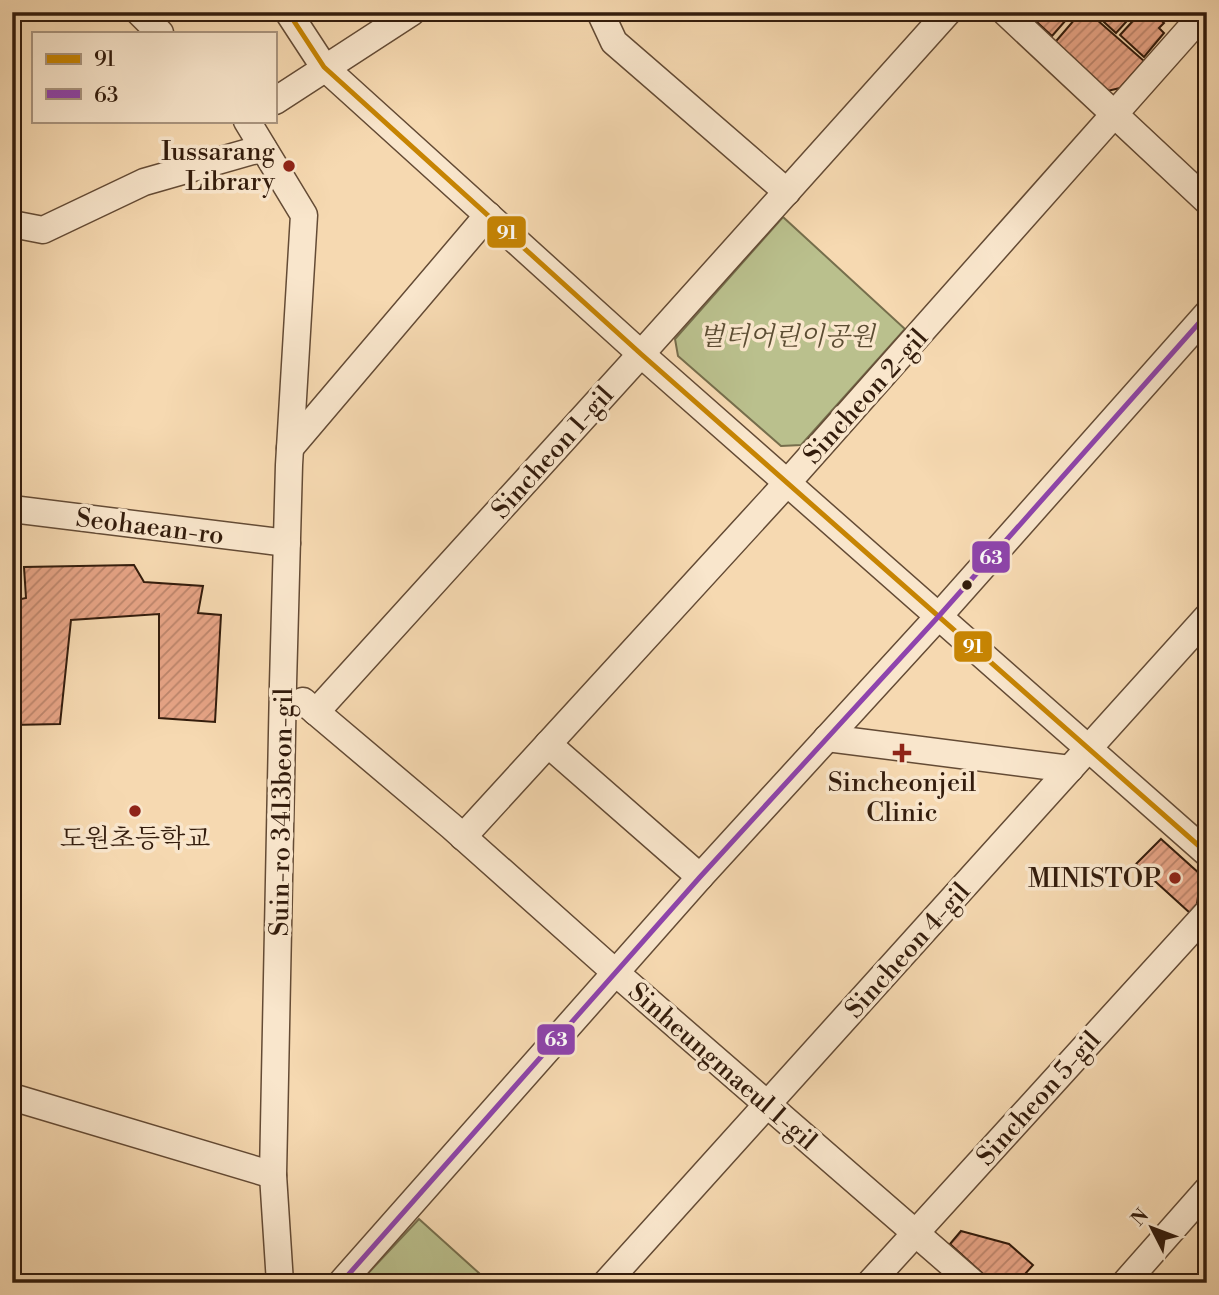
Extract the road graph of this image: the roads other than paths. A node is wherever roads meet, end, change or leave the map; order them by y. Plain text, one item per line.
1 (139, 12) edge
2 (288, 12) edge
3 (412, 12) edge
4 (600, 12) edge
5 (948, 12) edge
6 (1005, 12) edge
7 (1205, 12) edge
8 (159, 32) edge
9 (324, 67) junction
10 (276, 100) edge
11 (1115, 113) junction
12 (248, 122) edge
13 (263, 148) junction
14 (787, 192) junction
15 (1207, 201) edge
16 (488, 215) junction
17 (12, 224) edge
18 (1207, 314) edge
19 (641, 354) junction
20 (290, 448) junction
21 (787, 484) junction
22 (12, 509) edge
23 (287, 543) junction
24 (938, 617) junction
25 (1207, 617) edge
26 (283, 684) junction
27 (316, 712) junction
28 (827, 738) junction
29 (548, 744) junction
30 (1088, 749) junction
31 (1070, 769) junction
32 (463, 837) junction
33 (1207, 853) edge
34 (700, 877) junction
35 (1207, 913) edge
36 (616, 973) junction
37 (12, 1097) edge
38 (768, 1104) junction
39 (274, 1175) junction
40 (1207, 1190) edge
41 (916, 1232) junction
42 (280, 1283) edge
43 (341, 1283) edge
44 (606, 1283) edge
45 (870, 1283) edge
46 (973, 1283) edge
47 (1125, 1283) edge

1 - 8 street
2 - 9 street
3 - 9 street
4 - 14 street
5 - 14 street, Sincheon 1-gil
6 - 11 street
7 - 11 street, Sincheon 2-gil
9 - 10 street
9 - 16 street
11 - 15 street
11 - 21 street, Sincheon 2-gil
12 - 13 street, Suin-ro 3413beon-gil
13 - 17 street
13 - 20 street, Suin-ro 3413beon-gil
14 - 19 street, Sincheon 1-gil
16 - 19 street
16 - 20 street
18 - 24 street
19 - 21 street
19 - 27 street, Sincheon 1-gil
20 - 23 street, Suin-ro 3413beon-gil
21 - 24 street
21 - 29 street, Sincheon 2-gil
22 - 23 street, Seohaean-ro
23 - 26 street, Suin-ro 3413beon-gil
24 - 28 street
24 - 30 street
25 - 30 street, Sincheon 4-gil
26 - 27 street, Sinheungmaeul 1-gil
26 - 39 street, Suin-ro 3413beon-gil
27 - 32 street, Sinheungmaeul 1-gil
28 - 31 street
28 - 34 street
29 - 32 street, Sincheon 2-gil
29 - 34 street
30 - 31 street, Sincheon 4-gil
30 - 33 street
31 - 38 street, Sincheon 4-gil
32 - 36 street, Sinheungmaeul 1-gil
34 - 36 street
35 - 41 street, Sincheon 5-gil
36 - 38 street, Sinheungmaeul 1-gil
36 - 43 street
37 - 39 street
38 - 41 street, Sinheungmaeul 1-gil
38 - 44 street, Sincheon 4-gil
39 - 42 street, Suin-ro 3413beon-gil
40 - 47 street
41 - 45 street, Sincheon 5-gil
41 - 46 street, Sinheungmaeul 1-gil

